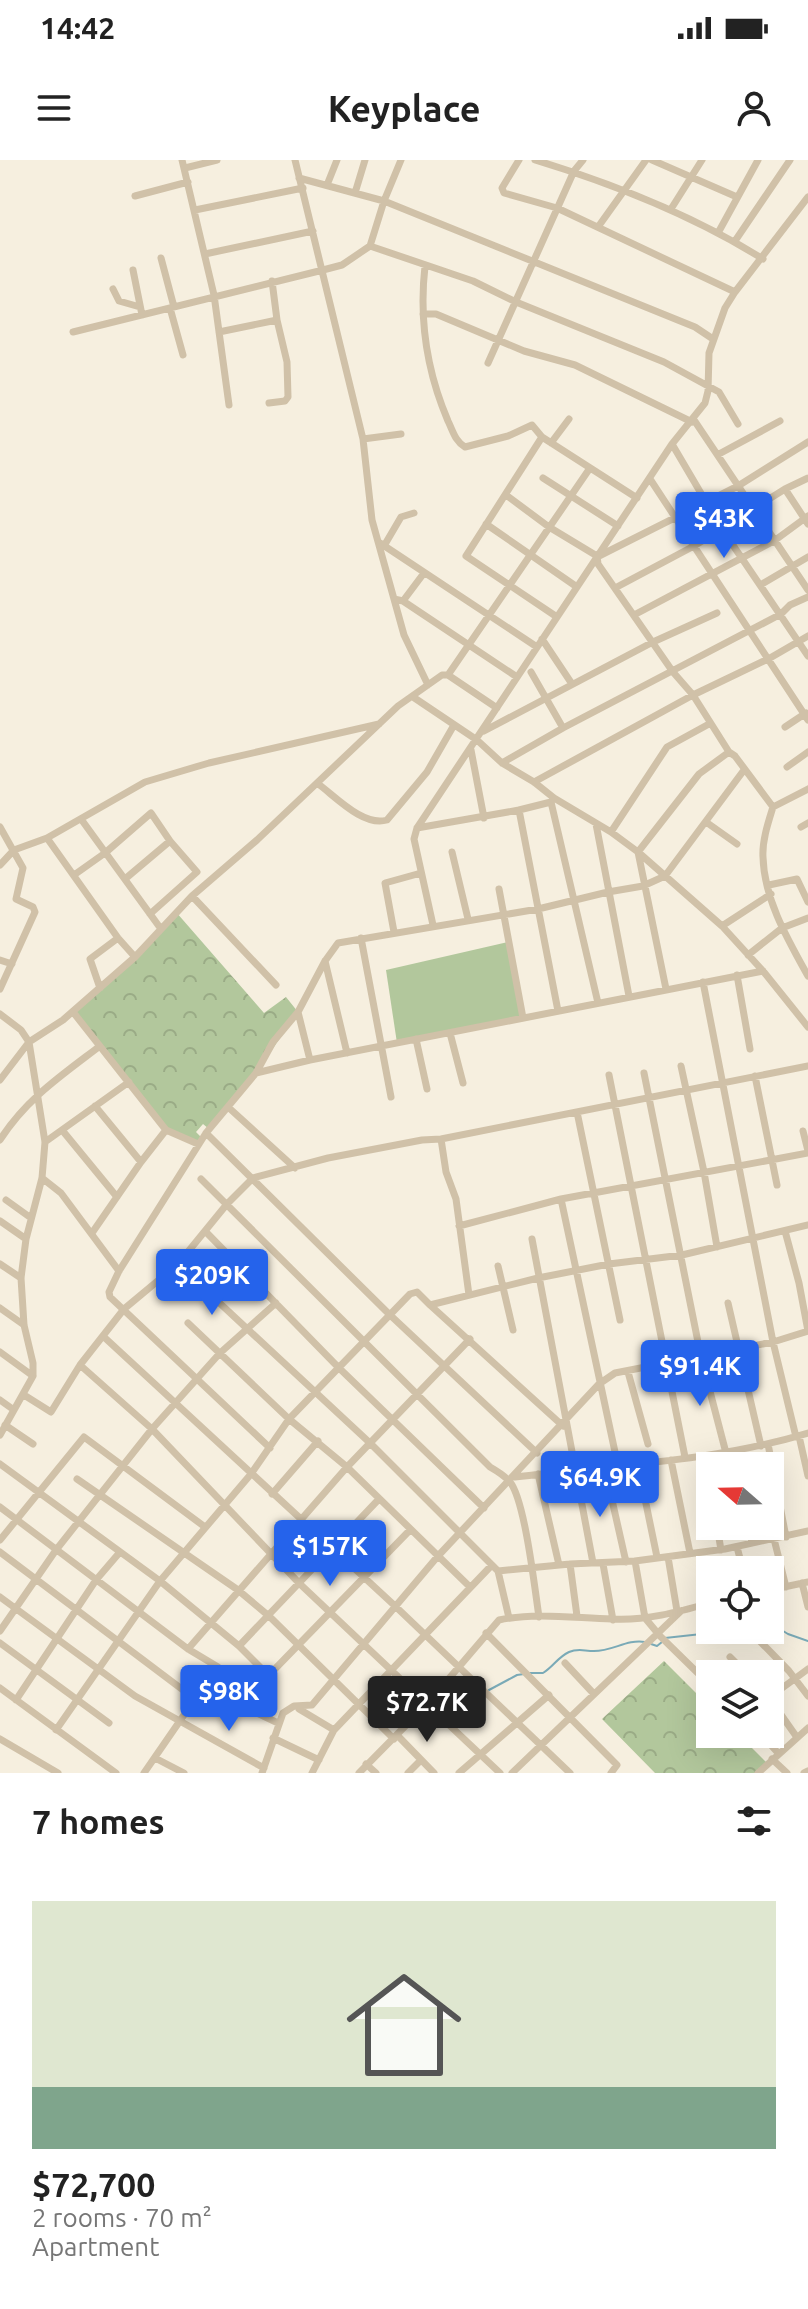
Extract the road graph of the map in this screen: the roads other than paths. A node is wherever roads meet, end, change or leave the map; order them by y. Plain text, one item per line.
1 (217, 160) edge
2 (295, 160) edge
3 (337, 160) edge
4 (365, 160) edge
5 (401, 160) edge
6 (519, 160) edge
7 (535, 160) edge
8 (583, 160) edge
9 (649, 160) edge
10 (702, 160) edge
11 (790, 160) edge
12 (756, 161) edge
13 (183, 164) edge
14 (574, 171) junction
15 (299, 178) junction
16 (691, 178) junction
17 (188, 182) junction
18 (327, 185) junction
19 (303, 188) junction
20 (624, 190) junction
21 (355, 193) junction
22 (135, 196) dead end
23 (737, 197) junction
24 (808, 197) edge
25 (384, 201) junction
26 (557, 208) junction
27 (671, 209) junction
28 (195, 210) junction
29 (598, 227) junction
30 (313, 231) junction
31 (718, 233) junction
32 (735, 241) junction
33 (370, 246) junction
34 (205, 254) junction
35 (161, 258) dead end
36 (763, 259) junction
37 (532, 263) junction
38 (425, 266) junction
39 (133, 270) dead end
40 (323, 270) junction
41 (272, 281) junction
42 (113, 289) dead end
43 (735, 292) junction
44 (214, 295) junction
45 (516, 302) junction
46 (172, 307) junction
47 (141, 311) junction
48 (423, 314) junction
49 (277, 320) junction
50 (73, 332) dead end
51 (219, 332) junction
52 (713, 339) junction
53 (498, 340) junction
54 (183, 355) dead end
55 (488, 363) dead end
56 (708, 384) junction
57 (269, 403) dead end
58 (229, 405) dead end
59 (569, 419) dead end
60 (693, 421) junction
61 (780, 421) dead end
62 (738, 424) dead end
63 (401, 434) dead end
64 (542, 437) junction
65 (363, 439) junction
66 (808, 442) edge
67 (551, 443) junction
68 (672, 444) junction
69 (719, 454) junction
70 (590, 468) junction
71 (543, 478) dead end
72 (808, 478) edge
73 (650, 479) junction
74 (738, 486) junction
75 (785, 489) junction
76 (506, 495) junction
77 (571, 497) junction
78 (637, 498) junction
79 (706, 500) junction
80 (755, 509) junction
81 (414, 513) dead end
82 (677, 519) junction
83 (807, 519) edge
84 (486, 524) junction
85 (618, 526) junction
86 (549, 527) junction
87 (722, 529) junction
88 (774, 541) junction
89 (382, 544) junction
90 (694, 546) junction
91 (529, 556) junction
92 (597, 556) junction
93 (742, 557) junction
94 (808, 557) edge
95 (793, 567) junction
96 (713, 572) junction
97 (424, 573) junction
98 (762, 584) junction
99 (510, 586) junction
100 (577, 587) junction
101 (615, 588) junction
102 (808, 590) edge
103 (808, 597) edge
104 (398, 600) junction
105 (717, 613) dead end
106 (781, 614) junction
107 (634, 615) junction
108 (488, 616) junction
109 (557, 617) junction
110 (751, 629) junction
111 (808, 636) edge
112 (542, 639) junction
113 (653, 642) junction
114 (798, 642) junction
115 (468, 645) junction
116 (537, 647) junction
117 (808, 656) edge
118 (770, 658) junction
119 (531, 672) dead end
120 (673, 672) junction
121 (448, 675) junction
122 (517, 677) junction
123 (572, 684) junction
124 (428, 685) junction
125 (693, 695) junction
126 (413, 697) junction
127 (547, 697) junction
128 (497, 708) junction
129 (807, 716) edge
130 (380, 724) junction
131 (709, 724) junction
132 (454, 725) junction
133 (785, 727) dead end
134 (563, 728) junction
135 (480, 736) junction
136 (471, 750) junction
137 (729, 752) junction
138 (808, 752) edge
139 (502, 763) junction
140 (787, 767) dead end
141 (744, 770) junction
142 (534, 782) junction
143 (317, 783) junction
144 (808, 789) edge
145 (553, 800) junction
146 (773, 807) junction
147 (519, 810) junction
148 (484, 818) junction
149 (81, 819) junction
150 (706, 822) junction
151 (596, 824) junction
152 (0, 827) edge
153 (417, 828) junction
154 (611, 832) junction
155 (47, 838) junction
156 (170, 841) junction
157 (737, 844) dead end
158 (14, 850) junction
159 (452, 852) dead end
160 (638, 852) junction
161 (105, 853) junction
162 (0, 865) edge
163 (421, 873) junction
164 (74, 875) junction
165 (665, 876) junction
166 (125, 879) junction
167 (643, 886) junction
168 (499, 889) dead end
169 (770, 890) junction
170 (608, 892) junction
171 (192, 896) junction
172 (573, 901) junction
173 (808, 902) edge
174 (538, 909) junction
175 (502, 913) junction
176 (150, 914) junction
177 (808, 918) edge
178 (468, 919) junction
179 (433, 925) junction
180 (722, 926) junction
181 (782, 928) junction
182 (161, 929) junction
183 (394, 932) junction
184 (118, 938) junction
185 (361, 938) junction
186 (748, 955) junction
187 (135, 957) junction
188 (0, 960) edge
189 (325, 961) junction
190 (12, 964) junction
191 (763, 971) junction
192 (807, 972) edge
193 (737, 975) junction
194 (703, 982) junction
195 (276, 985) dead end
196 (100, 988) junction
197 (0, 989) edge
198 (666, 989) junction
199 (629, 996) junction
200 (598, 1003) junction
201 (558, 1011) junction
202 (73, 1012) junction
203 (298, 1012) junction
204 (3, 1016) edge
205 (523, 1018) junction
206 (0, 1027) edge
207 (808, 1027) edge
208 (450, 1033) junction
209 (416, 1039) junction
210 (29, 1042) junction
211 (100, 1046) junction
212 (380, 1047) junction
213 (750, 1049) dead end
214 (347, 1053) junction
215 (310, 1060) junction
216 (681, 1066) dead end
217 (808, 1066) edge
218 (256, 1073) junction
219 (644, 1073) dead end
220 (609, 1075) dead end
221 (755, 1076) junction
222 (0, 1080) edge
223 (129, 1082) junction
224 (463, 1083) dead end
225 (721, 1084) junction
226 (427, 1089) dead end
227 (685, 1091) junction
228 (37, 1094) junction
229 (391, 1097) dead end
230 (649, 1098) junction
231 (616, 1105) junction
232 (95, 1106) junction
233 (228, 1107) junction
234 (577, 1112) junction
235 (62, 1130) junction
236 (166, 1130) junction
237 (803, 1131) dead end
238 (206, 1133) junction
239 (441, 1139) junction
240 (0, 1140) edge
241 (45, 1142) junction
242 (198, 1144) junction
243 (808, 1152) edge
244 (772, 1158) junction
245 (141, 1162) junction
246 (739, 1165) junction
247 (295, 1168) junction
248 (704, 1172) junction
249 (42, 1178) junction
250 (253, 1178) junction
251 (201, 1179) dead end
252 (665, 1180) junction
253 (777, 1185) dead end
254 (632, 1188) junction
255 (595, 1194) junction
256 (117, 1197) junction
257 (561, 1199) junction
258 (6, 1200) dead end
259 (227, 1204) junction
260 (31, 1218) junction
261 (0, 1221) edge
262 (808, 1225) edge
263 (459, 1226) junction
264 (785, 1231) junction
265 (206, 1232) junction
266 (92, 1233) junction
267 (26, 1239) junction
268 (532, 1239) dead end
269 (755, 1240) junction
270 (717, 1247) junction
271 (682, 1255) junction
272 (646, 1261) junction
273 (0, 1264) edge
274 (609, 1264) junction
275 (498, 1266) dead end
276 (119, 1271) junction
277 (576, 1271) junction
278 (21, 1278) junction
279 (538, 1278) junction
280 (197, 1282) dead end
281 (505, 1288) junction
282 (469, 1295) junction
283 (276, 1303) junction
284 (728, 1303) dead end
285 (430, 1305) junction
286 (0, 1308) edge
287 (124, 1309) junction
288 (389, 1314) junction
289 (620, 1320) dead end
290 (188, 1323) dead end
291 (24, 1325) junction
292 (248, 1330) junction
293 (513, 1330) dead end
294 (808, 1331) edge
295 (104, 1337) junction
296 (470, 1339) junction
297 (365, 1340) junction
298 (773, 1342) junction
299 (738, 1349) junction
300 (0, 1352) edge
301 (220, 1353) junction
302 (701, 1357) junction
303 (668, 1364) junction
304 (80, 1365) junction
305 (445, 1365) junction
306 (338, 1367) junction
307 (628, 1372) junction
308 (33, 1376) junction
309 (197, 1378) junction
310 (599, 1384) junction
311 (314, 1393) junction
312 (418, 1393) junction
313 (24, 1395) junction
314 (0, 1400) edge
315 (175, 1402) junction
316 (14, 1410) junction
317 (289, 1419) junction
318 (392, 1419) junction
319 (565, 1422) junction
320 (5, 1425) junction
321 (152, 1429) junction
322 (808, 1433) edge
323 (0, 1435) edge
324 (797, 1436) junction
325 (318, 1441) junction
326 (370, 1443) junction
327 (33, 1444) dead end
328 (648, 1444) dead end
329 (764, 1445) junction
330 (270, 1448) junction
331 (730, 1452) edge
332 (734, 1452) edge
333 (537, 1453) junction
334 (685, 1457) junction
335 (696, 1457) edge
336 (671, 1460) junction
337 (0, 1464) edge
338 (638, 1465) junction
339 (122, 1466) junction
340 (618, 1466) junction
341 (347, 1467) junction
342 (576, 1469) junction
343 (605, 1469) junction
344 (251, 1474) junction
345 (538, 1474) junction
346 (808, 1476) edge
347 (77, 1479) dead end
348 (511, 1479) junction
349 (38, 1491) junction
350 (272, 1494) junction
351 (99, 1496) junction
352 (379, 1499) junction
353 (223, 1504) junction
354 (0, 1507) edge
355 (484, 1508) junction
356 (15, 1518) junction
357 (300, 1519) junction
358 (78, 1521) junction
359 (205, 1527) junction
360 (410, 1530) junction
361 (808, 1531) edge
362 (460, 1534) junction
363 (786, 1537) joint
364 (0, 1540) edge
365 (719, 1540) edge
366 (751, 1540) edge
367 (768, 1540) edge
368 (774, 1540) edge
369 (752, 1543) junction
370 (737, 1547) junction
371 (334, 1549) junction
372 (56, 1550) junction
373 (721, 1550) junction
374 (0, 1552) edge
375 (120, 1552) junction
376 (183, 1553) junction
377 (270, 1553) junction
378 (690, 1553) junction
379 (438, 1556) junction
380 (739, 1556) edge
381 (657, 1557) junction
382 (668, 1557) junction
383 (630, 1562) junction
384 (593, 1563) junction
385 (570, 1564) junction
386 (603, 1564) junction
387 (559, 1565) junction
388 (532, 1567) junction
389 (496, 1572) junction
390 (363, 1576) junction
391 (481, 1576) junction
392 (35, 1578) junction
393 (96, 1580) junction
394 (160, 1581) junction
395 (805, 1583) edge
396 (300, 1584) junction
397 (470, 1587) junction
398 (786, 1587) joint
399 (238, 1590) junction
400 (0, 1597) edge
401 (394, 1605) junction
402 (696, 1607) edge
403 (808, 1607) edge
404 (15, 1609) junction
405 (77, 1610) junction
406 (679, 1611) junction
407 (138, 1612) junction
408 (330, 1612) junction
409 (577, 1616) junction
410 (270, 1617) junction
411 (539, 1617) junction
412 (509, 1618) junction
413 (645, 1618) junction
414 (613, 1620) junction
415 (210, 1623) junction
416 (0, 1631) edge
417 (486, 1633) junction
418 (658, 1633) junction
419 (425, 1635) junction
420 (57, 1639) junction
421 (118, 1641) junction
422 (0, 1643) edge
423 (298, 1644) junction
424 (364, 1644) junction
425 (762, 1644) edge
426 (239, 1646) junction
427 (188, 1649) junction
428 (730, 1657) dead end
429 (733, 1660) edge
430 (565, 1663) dead end
431 (218, 1667) dead end
432 (457, 1667) junction
433 (98, 1669) junction
434 (393, 1669) junction
435 (808, 1669) edge
436 (37, 1670) junction
437 (696, 1671) edge
438 (334, 1679) junction
439 (795, 1679) junction
440 (784, 1687) edge
441 (0, 1688) edge
442 (594, 1694) junction
443 (549, 1695) junction
444 (808, 1696) edge
445 (195, 1699) junction
446 (16, 1700) junction
447 (77, 1700) junction
448 (428, 1703) junction
449 (360, 1704) junction
450 (294, 1706) junction
451 (570, 1718) junction
452 (784, 1718) edge
453 (109, 1723) dead end
454 (180, 1723) junction
455 (278, 1723) junction
456 (516, 1724) junction
457 (808, 1728) edge
458 (56, 1730) junction
459 (334, 1730) junction
460 (796, 1736) junction
461 (396, 1737) junction
462 (273, 1738) junction
463 (0, 1739) edge
464 (541, 1746) junction
465 (770, 1748) edge
466 (481, 1754) junction
467 (775, 1756) junction
468 (155, 1758) junction
469 (319, 1760) junction
470 (421, 1760) junction
471 (366, 1764) junction
472 (263, 1770) edge
473 (58, 1773) edge
474 (116, 1773) edge
475 (144, 1773) edge
476 (184, 1773) edge
477 (312, 1773) edge
478 (359, 1773) edge
479 (376, 1773) edge
480 (408, 1773) edge
481 (434, 1773) edge
482 (459, 1773) edge
483 (500, 1773) edge
484 (512, 1773) edge
485 (570, 1773) edge
486 (611, 1773) edge
487 (758, 1773) edge
488 (787, 1773) edge

1 - 13 street
2 - 15 street
3 - 18 street
4 - 21 street
5 - 25 street
6 - 26 street
7 - 14 street
8 - 14 street
9 - 16 street
9 - 20 street
10 - 16 street
11 - 32 street
12 - 23 street
13 - 17 street
14 - 20 street
14 - 26 street
15 - 18 street
15 - 19 street
16 - 23 street
16 - 27 street
17 - 22 street
17 - 28 street
18 - 21 street
19 - 28 street
19 - 30 street
20 - 27 street
20 - 29 street
21 - 25 street
23 - 31 street
24 - 36 street
25 - 33 street
25 - 37 street
26 - 29 street
26 - 37 street
27 - 31 street
28 - 34 street
29 - 43 street
30 - 34 street
30 - 40 street
31 - 32 street
32 - 36 street
33 - 38 street
33 - 40 street
34 - 44 street
35 - 46 street
36 - 43 street
37 - 45 street
37 - 52 street
38 - 45 street
38 - 48 street
39 - 47 street
40 - 41 street
40 - 65 street
41 - 44 street
41 - 49 street
42 - 47 street
43 - 52 street
44 - 46 street
44 - 51 street
45 - 53 street
45 - 56 street
46 - 47 street
46 - 54 street
47 - 50 street
48 - 53 street
48 - 64 street
49 - 51 street
49 - 57 street
51 - 58 street
52 - 56 street
53 - 55 street
53 - 60 street
56 - 60 street
56 - 62 street
59 - 67 street
60 - 68 street
60 - 69 street
61 - 69 street
63 - 65 street
64 - 67 street
64 - 76 street
65 - 89 street
66 - 74 street
67 - 70 street
68 - 73 street
68 - 79 street
69 - 74 street
70 - 77 street
70 - 78 street
71 - 77 street
72 - 75 street
73 - 78 street
73 - 82 street
74 - 79 street
74 - 80 street
75 - 80 street
75 - 83 street
76 - 84 street
76 - 86 street
77 - 85 street
77 - 86 street
78 - 85 street
79 - 82 street
79 - 87 street
80 - 87 street
80 - 88 street
81 - 89 street
82 - 90 street
82 - 92 street
83 - 88 street
84 - 91 street
84 - 99 street
85 - 92 street
86 - 91 street
86 - 92 street
87 - 90 street
87 - 93 street
88 - 93 street
88 - 95 street
89 - 97 street
89 - 104 street
90 - 96 street
90 - 101 street
91 - 99 street
91 - 100 street
92 - 100 street
92 - 101 street
93 - 96 street
93 - 98 street
94 - 95 street
95 - 98 street
95 - 102 street
96 - 107 street
96 - 110 street
97 - 104 street
97 - 108 street
98 - 106 street
99 - 108 street
99 - 109 street
100 - 109 street
101 - 107 street
103 - 106 street
104 - 115 street
104 - 124 street
105 - 113 street
106 - 110 street
106 - 114 street
107 - 113 street
108 - 115 street
108 - 116 street
109 - 112 street
110 - 118 street
110 - 120 street
111 - 114 street
112 - 116 street
112 - 123 street
113 - 120 street
113 - 123 street
114 - 117 street
114 - 118 street
115 - 121 street
115 - 122 street
116 - 122 street
118 - 125 street
118 - 129 street
119 - 127 street
120 - 125 street
120 - 134 street
121 - 124 street
121 - 128 street
122 - 128 street
123 - 127 street
124 - 126 street
125 - 131 street
125 - 142 street
126 - 130 street
126 - 132 street
127 - 134 street
127 - 135 street
128 - 135 street
129 - 133 street
130 - 143 street
130 - 149 street
131 - 137 street
131 - 154 street
132 - 135 street
132 - 143 street
134 - 139 street
135 - 136 street
135 - 139 street
136 - 148 street
136 - 153 street
137 - 141 street
137 - 160 street
138 - 140 street
139 - 142 street
141 - 146 street
141 - 150 street
142 - 145 street
143 - 171 street
144 - 146 street
145 - 147 street
145 - 151 street
145 - 172 street
146 - 169 street
147 - 148 street
147 - 174 street
148 - 153 street
149 - 155 street
149 - 161 street
150 - 157 street
150 - 165 street
151 - 154 street
151 - 170 street
152 - 158 street
153 - 163 street
154 - 160 street
155 - 158 street
155 - 164 street
156 - 161 street
156 - 166 street
156 - 176 street
158 - 162 street
158 - 190 street
159 - 178 street
160 - 165 street
160 - 167 street
161 - 164 street
161 - 166 street
163 - 179 street
163 - 183 street
164 - 184 street
165 - 167 street
165 - 180 street
166 - 176 street
167 - 170 street
167 - 198 street
168 - 175 street
169 - 173 street
169 - 180 street
169 - 181 street
170 - 172 street
170 - 199 street
171 - 182 street
171 - 195 street
172 - 174 street
172 - 200 street
174 - 175 street
174 - 201 street
175 - 178 street
175 - 205 street
176 - 182 street
177 - 181 street
178 - 179 street
179 - 183 street
180 - 186 street
181 - 186 street
181 - 192 street
182 - 187 street
183 - 185 street
184 - 187 street
184 - 196 street
185 - 189 street
185 - 212 street
186 - 191 street
187 - 196 street
188 - 190 street
189 - 203 street
189 - 214 street
190 - 197 street
191 - 193 street
191 - 207 street
193 - 194 street
193 - 213 street
194 - 198 street
194 - 225 street
196 - 202 street
198 - 199 street
199 - 200 street
200 - 201 street
201 - 205 street
202 - 210 street
202 - 211 street
203 - 215 street
203 - 218 street
204 - 206 street
204 - 210 street
205 - 208 street
208 - 209 street
208 - 224 street
209 - 212 street
209 - 226 street
210 - 222 street
210 - 228 street
211 - 223 street
211 - 228 street
212 - 214 street
212 - 229 street
214 - 215 street
215 - 218 street
216 - 227 street
217 - 221 street
218 - 233 street
219 - 230 street
220 - 231 street
221 - 225 street
221 - 244 street
223 - 232 street
223 - 236 street
225 - 227 street
225 - 246 street
227 - 230 street
227 - 248 street
228 - 240 street
228 - 241 street
230 - 231 street
230 - 252 street
231 - 234 street
231 - 254 street
232 - 235 street
232 - 245 street
233 - 238 street
233 - 247 street
234 - 239 street
234 - 255 street
235 - 241 street
235 - 256 street
236 - 242 street
236 - 245 street
237 - 243 street
238 - 242 street
238 - 250 street
239 - 247 street
239 - 263 street
241 - 249 street
242 - 276 street
243 - 244 street
244 - 246 street
244 - 253 street
245 - 256 street
246 - 248 street
246 - 269 street
247 - 250 street
248 - 252 street
248 - 270 street
249 - 260 street
249 - 266 street
250 - 259 street
250 - 288 street
251 - 259 street
252 - 254 street
252 - 271 street
254 - 255 street
254 - 272 street
255 - 257 street
255 - 274 street
256 - 266 street
257 - 263 street
257 - 277 street
258 - 260 street
259 - 265 street
259 - 297 street
260 - 267 street
261 - 267 street
262 - 264 street
263 - 282 street
264 - 269 street
264 - 294 street
265 - 283 street
265 - 287 street
266 - 276 street
267 - 278 street
268 - 279 street
269 - 270 street
269 - 298 street
270 - 271 street
271 - 272 street
271 - 302 street
272 - 274 street
272 - 303 street
273 - 278 street
274 - 277 street
274 - 289 street
275 - 281 street
276 - 287 street
277 - 279 street
277 - 310 street
278 - 291 street
279 - 281 street
279 - 319 street
280 - 292 street
281 - 282 street
281 - 293 street
282 - 285 street
283 - 292 street
283 - 306 street
284 - 299 street
285 - 288 street
285 - 296 street
286 - 291 street
287 - 295 street
287 - 309 street
288 - 297 street
288 - 305 street
290 - 301 street
291 - 308 street
292 - 301 street
292 - 311 street
294 - 298 street
295 - 304 street
295 - 315 street
296 - 305 street
296 - 319 street
297 - 306 street
297 - 312 street
298 - 299 street
298 - 324 street
299 - 302 street
299 - 329 street
300 - 308 street
301 - 309 street
301 - 317 street
302 - 303 street
302 - 331 street
303 - 307 street
303 - 334 street
304 - 313 street
304 - 321 street
305 - 312 street
305 - 333 street
306 - 311 street
306 - 318 street
307 - 310 street
307 - 328 street
308 - 313 street
309 - 315 street
309 - 330 street
310 - 319 street
310 - 340 street
311 - 317 street
311 - 326 street
312 - 318 street
312 - 348 street
313 - 316 street
314 - 316 street
315 - 321 street
315 - 344 street
316 - 320 street
317 - 325 street
317 - 330 street
318 - 326 street
318 - 355 street
319 - 333 street
319 - 342 street
320 - 323 street
320 - 327 street
321 - 339 street
321 - 353 street
322 - 324 street
324 - 329 street
324 - 346 street
325 - 341 street
325 - 350 street
326 - 341 street
326 - 362 street
329 - 332 street
329 - 363 street
330 - 344 street
333 - 348 street
334 - 335 street
334 - 336 street
336 - 338 street
336 - 378 street
337 - 349 street
338 - 340 street
338 - 381 street
339 - 349 street
339 - 351 street
339 - 359 street
340 - 343 street
341 - 352 street
341 - 357 street
342 - 343 street
342 - 345 street
342 - 384 street
343 - 383 street
344 - 350 street
344 - 353 street
345 - 348 street
345 - 387 street
347 - 351 street
348 - 355 street
348 - 388 street
349 - 356 street
349 - 358 street
350 - 357 street
351 - 358 street
351 - 376 street
352 - 360 street
352 - 371 street
353 - 359 street
353 - 377 street
354 - 356 street
355 - 362 street
356 - 364 street
356 - 372 street
357 - 371 street
357 - 377 street
358 - 372 street
358 - 375 street
359 - 376 street
360 - 379 street
360 - 390 street
361 - 363 street
362 - 379 street
362 - 389 street
365 - 373 street
366 - 369 street
367 - 369 street
368 - 398 street
369 - 370 street
370 - 373 street
370 - 380 street
371 - 390 street
371 - 396 street
372 - 392 street
372 - 393 street
373 - 378 street
374 - 392 street
375 - 393 street
375 - 394 street
376 - 394 street
376 - 399 street
377 - 396 street
377 - 399 street
378 - 382 street
379 - 397 street
379 - 401 street
381 - 382 street
381 - 383 street
382 - 406 street
383 - 386 street
383 - 413 street
384 - 385 street
384 - 386 street
385 - 387 street
385 - 409 street
386 - 414 street
387 - 388 street
388 - 389 street
388 - 411 street
389 - 391 street
389 - 391 street
389 - 412 street
390 - 401 street
390 - 408 street
391 - 397 street
392 - 404 street
392 - 405 street
393 - 405 street
393 - 407 street
394 - 407 street
394 - 415 street
395 - 398 street
395 - 403 street
396 - 408 street
396 - 410 street
397 - 419 street
399 - 410 street
399 - 415 street
400 - 404 street
401 - 419 street
401 - 424 street
402 - 406 street
404 - 416 street
404 - 420 street
405 - 420 street
405 - 421 street
406 - 413 street
406 - 418 street
407 - 421 street
407 - 427 street
408 - 423 street
408 - 424 street
409 - 411 street
409 - 414 street
410 - 423 street
410 - 426 street
411 - 412 street
412 - 417 street
413 - 414 street
413 - 418 street
415 - 426 street
415 - 427 street
417 - 432 street
417 - 443 street
418 - 437 street
418 - 442 street
419 - 432 street
419 - 434 street
420 - 433 street
420 - 436 street
421 - 433 street
421 - 445 street
422 - 436 street
423 - 426 street
423 - 438 street
424 - 434 street
424 - 438 street
425 - 439 street
427 - 431 street
428 - 429 street
430 - 442 street
432 - 448 street
432 - 456 street
433 - 447 street
433 - 454 street
434 - 448 street
434 - 449 street
435 - 439 street
436 - 446 street
436 - 447 street
438 - 449 street
438 - 450 street
439 - 440 street
439 - 444 street
441 - 446 street
442 - 451 street
443 - 451 street
443 - 456 street
445 - 454 street
445 - 455 street
446 - 458 street
447 - 453 street
447 - 458 street
448 - 461 street
448 - 466 street
449 - 459 street
449 - 461 street
450 - 455 street
450 - 459 street
451 - 464 street
451 - 486 street
452 - 460 street
454 - 468 street
454 - 472 street
455 - 462 street
456 - 464 street
456 - 466 street
457 - 460 street
458 - 474 street
459 - 469 street
460 - 467 street
461 - 470 street
461 - 471 street
462 - 469 street
462 - 472 street
463 - 473 street
464 - 484 street
464 - 485 street
465 - 467 street
466 - 482 street
466 - 483 street
467 - 487 street
467 - 488 street
468 - 475 street
468 - 476 street
469 - 477 street
470 - 480 street
470 - 481 street
471 - 478 street
471 - 479 street

